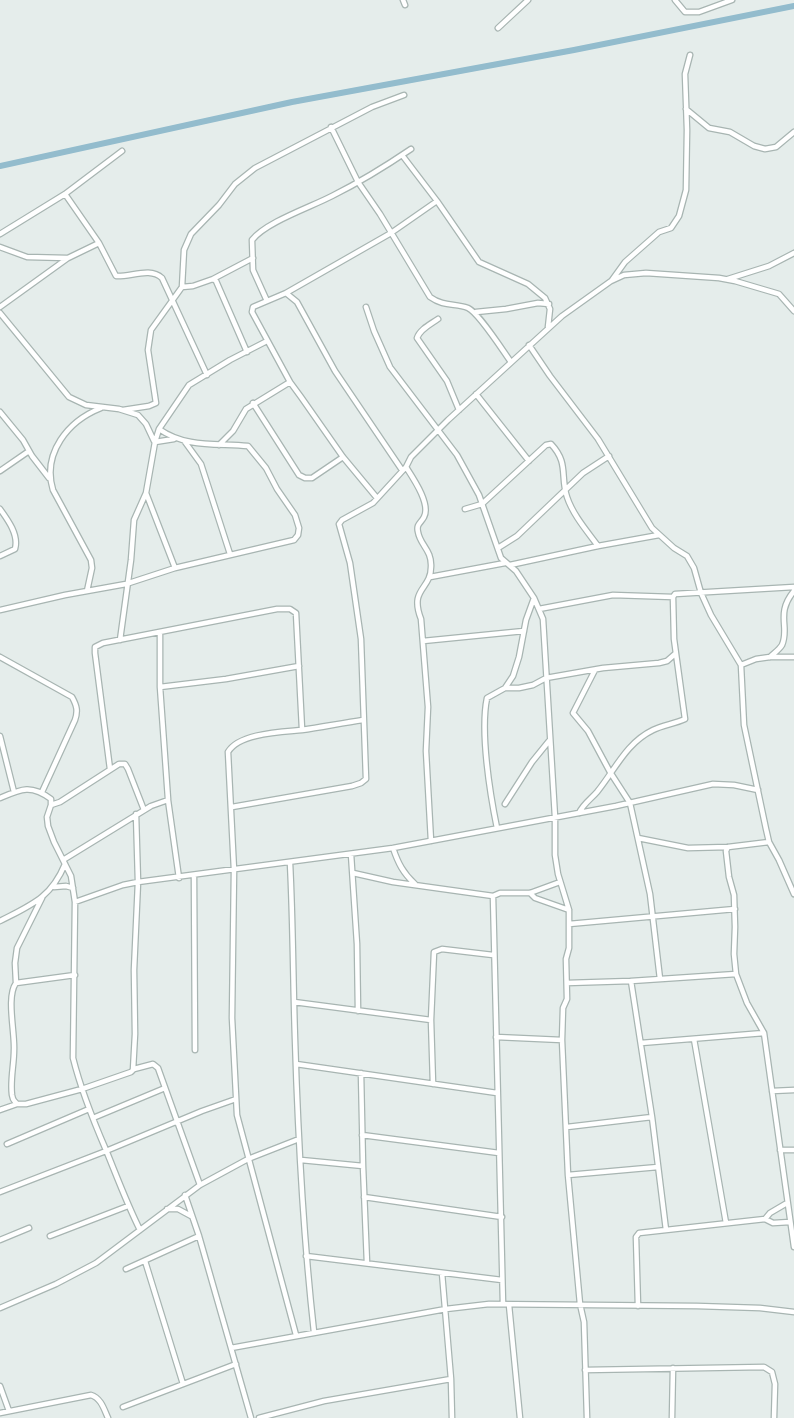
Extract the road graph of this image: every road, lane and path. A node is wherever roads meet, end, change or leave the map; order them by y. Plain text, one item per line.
1 (528, 0) edge
2 (675, 0) edge
3 (732, 0) edge
4 (499, 28) dead end
5 (690, 55) dead end
6 (404, 95) dead end
7 (685, 108) junction
8 (331, 127) junction
9 (794, 132) edge
10 (411, 149) dead end
11 (122, 151) dead end
12 (401, 155) junction
13 (358, 183) junction
14 (65, 194) junction
15 (437, 201) junction
16 (391, 233) junction
17 (0, 234) edge
18 (99, 243) junction
19 (0, 247) edge
20 (794, 253) edge
21 (68, 258) junction
22 (253, 258) junction
23 (213, 279) junction
24 (727, 279) junction
25 (611, 281) junction
26 (181, 287) junction
27 (286, 293) junction
28 (173, 301) junction
29 (267, 301) junction
30 (549, 304) junction
31 (0, 307) edge
32 (366, 307) dead end
33 (794, 311) edge
34 (475, 312) junction
35 (0, 313) edge
36 (438, 319) dead end
37 (548, 328) junction
38 (267, 341) junction
39 (529, 345) junction
40 (247, 352) junction
41 (511, 362) junction
42 (207, 375) junction
43 (290, 382) junction
44 (476, 394) junction
45 (253, 403) junction
46 (102, 408) junction
47 (123, 410) junction
48 (459, 410) junction
49 (0, 412) edge
50 (159, 429) junction
51 (439, 431) junction
52 (176, 439) junction
53 (155, 442) junction
54 (185, 442) junction
55 (219, 445) junction
56 (29, 451) junction
57 (608, 456) junction
58 (343, 457) junction
59 (529, 461) junction
60 (404, 468) junction
61 (0, 471) edge
62 (50, 479) junction
63 (566, 488) junction
64 (146, 494) junction
65 (377, 498) junction
66 (482, 504) junction
67 (0, 509) edge
68 (465, 509) dead end
69 (659, 535) junction
70 (598, 546) junction
71 (498, 548) junction
72 (230, 554) junction
73 (0, 556) edge
74 (507, 564) junction
75 (175, 568) junction
76 (430, 577) junction
77 (126, 584) junction
78 (794, 589) edge
79 (87, 591) junction
80 (701, 593) junction
81 (673, 597) junction
82 (534, 598) junction
83 (539, 609) junction
84 (0, 610) edge
85 (524, 631) junction
86 (160, 632) junction
87 (120, 640) junction
88 (423, 641) junction
89 (676, 654) junction
90 (0, 657) edge
91 (770, 657) junction
92 (794, 657) edge
93 (659, 663) junction
94 (741, 665) junction
95 (299, 666) junction
96 (677, 668) junction
97 (595, 670) junction
98 (547, 678) junction
99 (160, 687) junction
100 (505, 688) junction
101 (363, 720) junction
102 (302, 729) junction
103 (0, 736) edge
104 (550, 741) junction
105 (110, 769) junction
106 (610, 772) junction
107 (758, 790) junction
108 (14, 792) junction
109 (42, 792) junction
110 (0, 798) edge
111 (168, 800) junction
112 (51, 802) junction
113 (630, 803) junction
114 (505, 804) dead end
115 (232, 807) junction
116 (144, 810) junction
117 (579, 813) junction
118 (136, 814) junction
119 (555, 817) junction
120 (497, 828) junction
121 (638, 838) junction
122 (431, 841) junction
123 (769, 842) junction
124 (728, 847) junction
125 (393, 848) junction
126 (351, 854) junction
127 (64, 862) junction
128 (290, 863) junction
129 (234, 870) junction
130 (353, 873) junction
131 (194, 876) junction
132 (179, 878) junction
133 (138, 882) junction
134 (560, 882) junction
135 (415, 884) junction
136 (53, 887) junction
137 (74, 889) junction
138 (530, 893) junction
139 (794, 894) edge
140 (493, 896) junction
141 (42, 898) junction
142 (75, 902) junction
143 (735, 909) junction
144 (569, 910) junction
145 (652, 916) junction
146 (0, 921) edge
147 (569, 924) junction
148 (493, 955) junction
149 (736, 974) junction
150 (75, 975) junction
151 (660, 979) junction
152 (631, 981) junction
153 (16, 983) junction
154 (567, 984) junction
155 (294, 1002) junction
156 (358, 1011) junction
157 (431, 1020) junction
158 (764, 1033) junction
159 (496, 1037) junction
160 (694, 1039) junction
161 (562, 1040) junction
162 (640, 1042) junction
163 (195, 1049) dead end
164 (296, 1064) junction
165 (133, 1070) junction
166 (361, 1073) junction
167 (433, 1084) junction
168 (165, 1088) junction
169 (82, 1089) junction
170 (794, 1090) edge
171 (772, 1091) junction
172 (498, 1093) junction
173 (236, 1099) junction
174 (17, 1104) junction
175 (89, 1109) junction
176 (0, 1110) edge
177 (652, 1116) junction
178 (93, 1118) junction
179 (176, 1122) junction
180 (567, 1127) junction
181 (362, 1135) junction
182 (299, 1139) junction
183 (7, 1144) dead end
184 (780, 1150) junction
185 (794, 1150) edge
186 (106, 1151) junction
187 (499, 1153) junction
188 (248, 1159) junction
189 (301, 1160) junction
190 (363, 1166) junction
191 (658, 1167) junction
192 (568, 1175) junction
193 (200, 1185) junction
194 (0, 1192) edge
195 (185, 1195) junction
196 (364, 1197) junction
197 (787, 1203) junction
198 (128, 1206) junction
199 (166, 1209) junction
200 (192, 1216) junction
201 (502, 1217) junction
202 (765, 1220) junction
203 (790, 1222) junction
204 (726, 1223) junction
205 (29, 1228) dead end
206 (140, 1230) junction
207 (666, 1230) junction
208 (50, 1236) dead end
209 (199, 1236) junction
210 (0, 1240) edge
211 (794, 1247) edge
212 (306, 1256) junction
213 (145, 1261) junction
214 (368, 1263) junction
215 (126, 1269) dead end
216 (442, 1273) junction
217 (502, 1280) junction
218 (580, 1304) junction
219 (506, 1305) junction
220 (638, 1306) junction
221 (0, 1308) edge
222 (446, 1309) junction
223 (794, 1312) edge
224 (314, 1332) junction
225 (296, 1335) junction
226 (231, 1348) junction
227 (236, 1364) junction
228 (673, 1368) junction
229 (585, 1370) junction
230 (451, 1379) junction
231 (183, 1384) junction
232 (0, 1386) edge
233 (123, 1407) dead end
234 (9, 1411) junction
235 (0, 1413) edge
236 (108, 1418) edge
237 (251, 1418) edge
238 (259, 1418) edge
239 (452, 1418) edge
240 (520, 1418) edge
241 (587, 1418) edge
242 (673, 1418) edge
243 (774, 1418) edge

1 - 4 street
2 - 3 street
5 - 7 street
6 - 8 street
7 - 9 street
7 - 25 street
8 - 13 street
8 - 26 street
10 - 12 street
11 - 14 street
12 - 13 street
12 - 15 street
13 - 16 street
13 - 22 street
14 - 17 street
14 - 18 street
15 - 16 street
15 - 30 street
16 - 27 street
16 - 34 street
18 - 21 street
18 - 28 street
19 - 21 street
20 - 24 street
21 - 31 street
22 - 23 street
22 - 29 street
23 - 26 street
23 - 40 street
24 - 25 street
24 - 33 street
25 - 37 street
26 - 28 street
27 - 29 street
27 - 60 street
28 - 42 street
28 - 47 street
29 - 38 street
30 - 34 street
30 - 37 street
32 - 51 street
34 - 41 street
35 - 46 street
36 - 48 street
37 - 39 street
38 - 40 street
38 - 43 street
39 - 41 street
39 - 57 street
40 - 42 street
41 - 44 street
42 - 50 street
43 - 45 street
43 - 58 street
44 - 48 street
44 - 59 street
45 - 55 street
45 - 58 street
46 - 47 street
46 - 62 street
47 - 53 street
48 - 51 street
49 - 56 street
50 - 52 street
50 - 53 street
51 - 60 street
51 - 66 street
52 - 53 street
52 - 54 street
53 - 64 street
54 - 55 street
54 - 72 street
55 - 72 street
56 - 61 street
56 - 62 street
57 - 63 street
57 - 69 street
58 - 65 street
59 - 63 street
59 - 66 street
60 - 65 street
60 - 76 street
62 - 79 street
63 - 70 street
63 - 71 street
64 - 75 street
64 - 77 street
65 - 101 street
66 - 68 street
66 - 71 street
67 - 73 street
69 - 70 street
69 - 80 street
70 - 74 street
71 - 74 street
72 - 75 street
74 - 76 street
74 - 82 street
75 - 77 street
76 - 88 street
77 - 79 street
77 - 87 street
78 - 80 street
78 - 91 street
79 - 84 street
80 - 81 street
80 - 94 street
81 - 83 street
81 - 89 street
82 - 83 street
82 - 85 street
83 - 98 street
85 - 88 street
85 - 100 street
86 - 87 street
86 - 95 street
86 - 99 street
87 - 105 street
88 - 122 street
89 - 93 street
89 - 96 street
90 - 109 street
91 - 92 street
91 - 94 street
93 - 96 street
93 - 97 street
94 - 107 street
95 - 99 street
95 - 102 street
96 - 106 street
97 - 98 street
97 - 106 street
98 - 100 street
98 - 104 street
99 - 111 street
100 - 120 street
101 - 102 street
101 - 115 street
102 - 115 street
103 - 108 street
104 - 114 street
104 - 119 street
105 - 112 street
105 - 116 street
106 - 113 street
106 - 117 street
107 - 113 street
107 - 123 street
108 - 109 street
108 - 110 street
109 - 112 street
111 - 116 street
111 - 132 street
112 - 127 street
113 - 117 street
113 - 121 street
115 - 129 street
116 - 118 street
117 - 119 street
118 - 127 street
118 - 133 street
119 - 120 street
119 - 134 street
120 - 122 street
121 - 124 street
121 - 145 street
122 - 125 street
123 - 124 street
123 - 139 street
124 - 143 street
125 - 126 street
125 - 135 street
126 - 128 street
126 - 130 street
127 - 136 street
127 - 137 street
128 - 129 street
128 - 155 street
129 - 131 street
129 - 173 street
130 - 135 street
130 - 156 street
131 - 132 street
131 - 163 street
132 - 133 street
133 - 142 street
133 - 165 street
134 - 138 street
134 - 144 street
135 - 140 street
136 - 137 street
136 - 141 street
137 - 142 street
138 - 140 street
138 - 144 street
140 - 148 street
141 - 146 street
141 - 153 street
142 - 150 street
143 - 145 street
143 - 149 street
144 - 147 street
145 - 147 street
145 - 151 street
147 - 154 street
148 - 157 street
148 - 159 street
149 - 151 street
149 - 158 street
150 - 153 street
150 - 169 street
151 - 152 street
152 - 154 street
152 - 162 street
153 - 174 street
154 - 161 street
155 - 156 street
155 - 164 street
156 - 157 street
157 - 167 street
158 - 160 street
158 - 171 street
159 - 161 street
159 - 172 street
160 - 162 street
160 - 204 street
161 - 180 street
162 - 177 street
164 - 166 street
164 - 182 street
165 - 168 street
165 - 169 street
166 - 167 street
166 - 181 street
167 - 172 street
168 - 178 street
168 - 179 street
169 - 174 street
169 - 175 street
170 - 171 street
171 - 184 street
172 - 187 street
173 - 179 street
173 - 188 street
174 - 176 street
175 - 178 street
175 - 183 street
177 - 180 street
177 - 191 street
178 - 186 street
179 - 186 street
179 - 193 street
180 - 192 street
181 - 187 street
181 - 190 street
182 - 188 street
182 - 189 street
184 - 185 street
184 - 197 street
186 - 194 street
186 - 198 street
187 - 201 street
188 - 193 street
188 - 225 street
189 - 190 street
189 - 212 street
190 - 196 street
191 - 192 street
191 - 207 street
192 - 218 street
193 - 195 street
195 - 199 street
195 - 200 street
196 - 201 street
196 - 214 street
197 - 202 street
197 - 203 street
198 - 206 street
198 - 208 street
199 - 200 street
199 - 206 street
200 - 209 street
201 - 217 street
202 - 203 street
202 - 204 street
203 - 211 street
204 - 207 street
205 - 210 street
206 - 221 street
207 - 220 street
209 - 213 street
209 - 226 street
212 - 214 street
212 - 224 street
213 - 215 street
213 - 231 street
214 - 216 street
216 - 217 street
216 - 222 street
217 - 219 street
218 - 219 street
218 - 220 street
218 - 229 street
219 - 222 street
219 - 240 street
220 - 223 street
222 - 224 street
222 - 230 street
224 - 225 street
225 - 226 street
226 - 227 street
227 - 231 street
227 - 237 street
228 - 229 street
228 - 242 street
228 - 243 street
229 - 241 street
230 - 238 street
230 - 239 street
231 - 233 street
232 - 234 street
234 - 235 street
234 - 236 street

